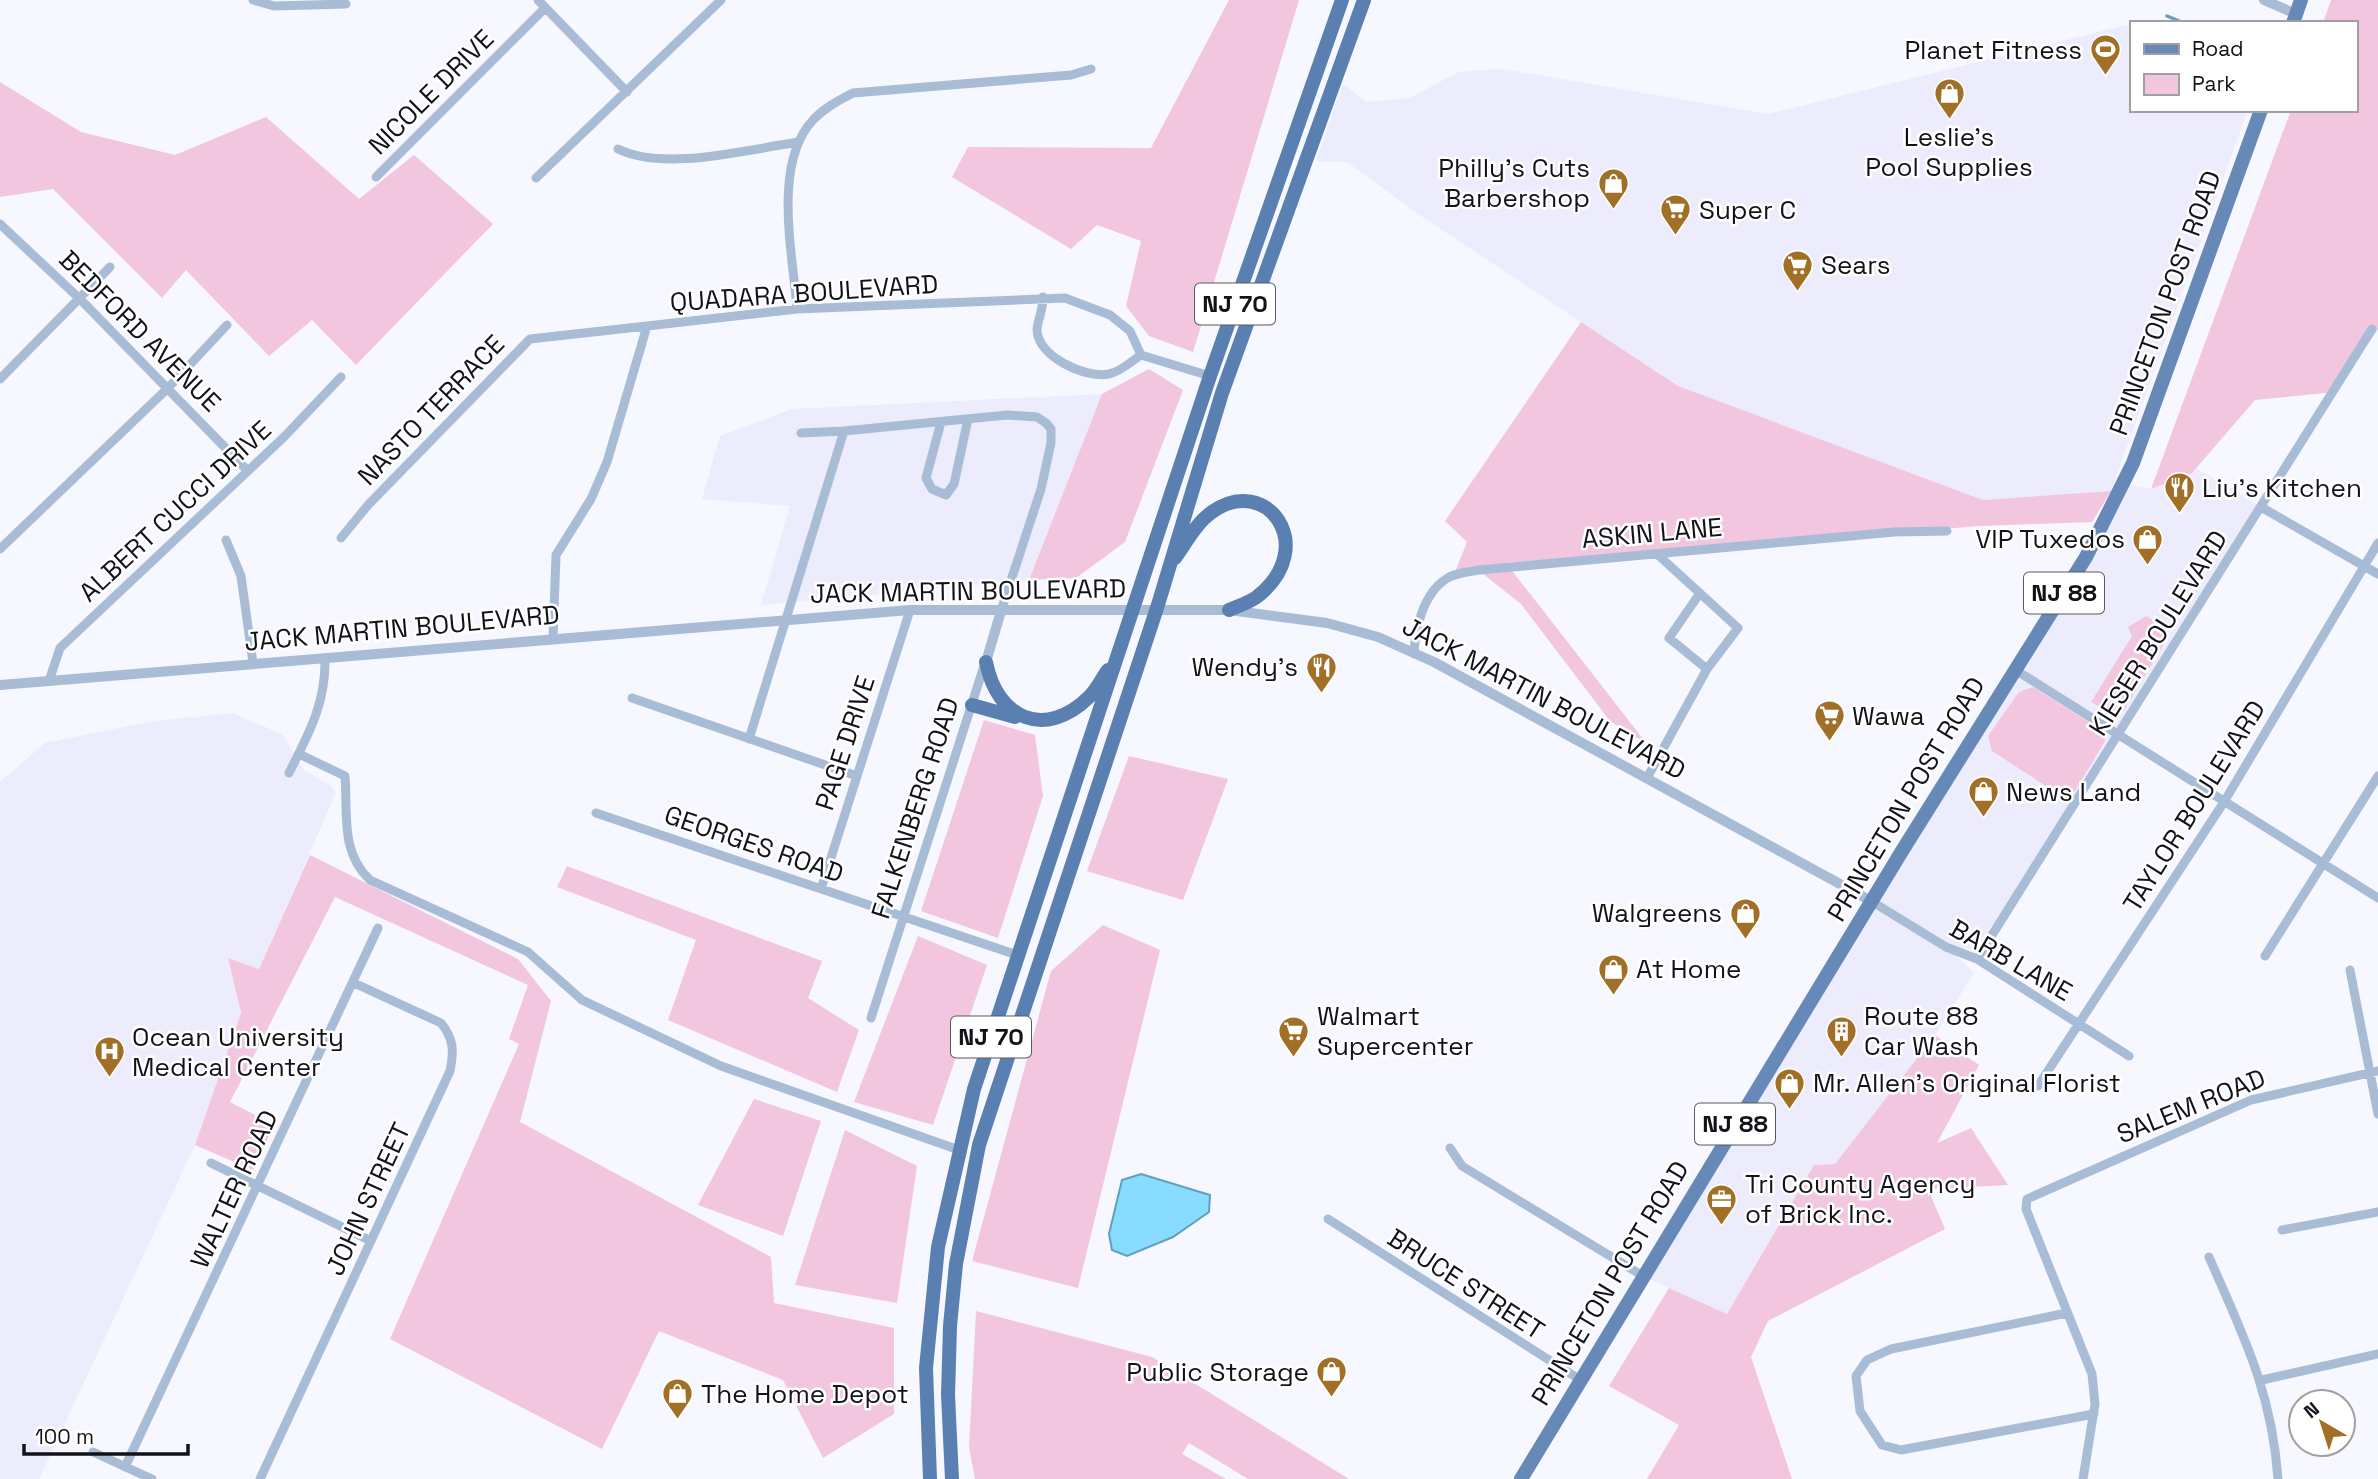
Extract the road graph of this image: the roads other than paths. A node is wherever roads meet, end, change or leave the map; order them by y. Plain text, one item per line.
1 (253, 0) edge
2 (538, 0) edge
3 (722, 0) edge
4 (1342, 0) edge
5 (1364, 0) edge
6 (2264, 0) edge
7 (346, 4) dead end
8 (545, 8) junction
9 (2297, 12) edge
10 (1091, 69) dead end
11 (627, 92) junction
12 (2260, 112) edge
13 (799, 142) junction
14 (618, 149) dead end
15 (376, 177) dead end
16 (536, 178) dead end
17 (0, 224) edge
18 (110, 267) dead end
19 (1043, 297) junction
20 (81, 300) junction
21 (797, 309) junction
22 (228, 325) dead end
23 (647, 326) junction
24 (2372, 329) dead end
25 (1141, 355) junction
26 (1210, 376) junction
27 (341, 377) dead end
28 (0, 379) edge
29 (168, 388) junction
30 (968, 419) junction
31 (941, 422) junction
32 (844, 431) junction
33 (801, 433) dead end
34 (247, 470) junction
35 (2261, 507) junction
36 (1947, 531) dead end
37 (341, 537) dead end
38 (226, 540) dead end
39 (2378, 544) edge
40 (0, 549) edge
41 (1657, 554) junction
42 (2365, 566) junction
43 (1168, 568) junction
44 (2378, 574) edge
45 (1700, 593) junction
46 (1157, 608) junction
47 (910, 610) junction
48 (1133, 610) junction
49 (1229, 610) junction
50 (1001, 611) junction
51 (786, 618) junction
52 (553, 638) junction
53 (1414, 654) junction
54 (1117, 657) junction
55 (325, 658) junction
56 (986, 662) junction
57 (253, 663) junction
58 (1707, 669) junction
59 (2014, 669) junction
60 (49, 681) junction
61 (0, 685) edge
62 (632, 698) dead end
63 (972, 705) junction
64 (1023, 719) junction
65 (2119, 736) junction
66 (749, 738) junction
67 (299, 754) junction
68 (289, 773) dead end
69 (2378, 775) edge
70 (857, 776) junction
71 (1647, 778) junction
72 (2224, 802) junction
73 (596, 813) dead end
74 (2322, 864) junction
75 (821, 889) junction
76 (2378, 898) edge
77 (1871, 901) junction
78 (903, 917) junction
79 (378, 928) dead end
80 (1017, 955) junction
81 (2266, 956) dead end
82 (1978, 959) junction
83 (2350, 970) dead end
84 (354, 982) junction
85 (871, 1018) dead end
86 (2078, 1024) junction
87 (2129, 1056) dead end
88 (2374, 1072) edge
89 (2038, 1086) dead end
90 (2378, 1114) edge
91 (1450, 1149) dead end
92 (958, 1150) junction
93 (211, 1163) dead end
94 (259, 1187) junction
95 (2378, 1212) edge
96 (1328, 1219) dead end
97 (2282, 1230) dead end
98 (371, 1241) junction
99 (2209, 1257) dead end
100 (1643, 1276) junction
101 (2067, 1313) junction
102 (2378, 1354) edge
103 (2262, 1380) junction
104 (1582, 1381) junction
105 (2094, 1414) junction
106 (93, 1452) dead end
107 (125, 1466) junction
108 (152, 1479) edge
109 (260, 1479) edge
110 (930, 1479) edge
111 (952, 1479) edge
112 (1521, 1479) edge
113 (2083, 1479) edge
114 (2278, 1479) edge

1 - 7 street
2 - 8 street
3 - 11 street
4 - 26 highway, NJ 70
5 - 43 highway, NJ 70
6 - 9 street
8 - 11 street
8 - 15 street, NICOLE DRIVE
10 - 13 street
11 - 16 street
12 - 59 main road, PRINCETON POST ROAD / NJ 88
13 - 14 street
13 - 21 street
17 - 20 street, BEDFORD AVENUE
18 - 20 street
19 - 21 street, QUADARA BOULEVARD
19 - 25 street, QUADARA BOULEVARD
19 - 25 street
20 - 28 street
20 - 29 street, BEDFORD AVENUE
21 - 23 street, QUADARA BOULEVARD
22 - 29 street
23 - 37 street, NASTO TERRACE
23 - 52 street, QUADARA BOULEVARD
24 - 35 street, KIESER BOULEVARD
25 - 26 street
26 - 48 highway, NJ 70
27 - 34 street, ALBERT CUCCI DRIVE
29 - 34 street, BEDFORD AVENUE
29 - 40 street
30 - 31 street
30 - 31 street
30 - 50 street
31 - 32 street
32 - 33 street
32 - 51 street
34 - 60 street, ALBERT CUCCI DRIVE
35 - 42 street
35 - 65 street, KIESER BOULEVARD
36 - 41 street, ASKIN LANE
38 - 57 street
39 - 42 street, TAYLOR BOULEVARD
41 - 45 street
41 - 53 street, ASKIN LANE
42 - 44 street
42 - 72 street, TAYLOR BOULEVARD
43 - 46 highway, NJ 70
43 - 49 highway
45 - 58 street
45 - 58 street
46 - 48 street, JACK MARTIN BOULEVARD
46 - 49 street, JACK MARTIN BOULEVARD
46 - 111 highway, NJ 70
47 - 50 street, JACK MARTIN BOULEVARD
47 - 51 street, JACK MARTIN BOULEVARD
47 - 70 street, PAGE DRIVE
48 - 50 street, JACK MARTIN BOULEVARD
48 - 54 highway, NJ 70
49 - 53 street, JACK MARTIN BOULEVARD
50 - 56 street, FALKENBERG ROAD
51 - 52 street, JACK MARTIN BOULEVARD
51 - 66 street
52 - 55 street, JACK MARTIN BOULEVARD
53 - 71 street, JACK MARTIN BOULEVARD
54 - 64 highway
54 - 80 highway, NJ 70
55 - 57 street, JACK MARTIN BOULEVARD
55 - 67 street
56 - 63 street, FALKENBERG ROAD
56 - 64 highway
57 - 60 street, JACK MARTIN BOULEVARD
58 - 71 street
59 - 65 street
59 - 77 main road, PRINCETON POST ROAD / NJ 88
60 - 61 street, JACK MARTIN BOULEVARD
62 - 66 street
63 - 64 highway
63 - 78 street, FALKENBERG ROAD
65 - 72 street
65 - 82 street, KIESER BOULEVARD
66 - 70 street
67 - 68 street
67 - 92 street
69 - 74 street
70 - 75 street, PAGE DRIVE
71 - 77 street, JACK MARTIN BOULEVARD
72 - 74 street
72 - 86 street, TAYLOR BOULEVARD
73 - 75 street, GEORGES ROAD
74 - 76 street
74 - 81 street
75 - 78 street, GEORGES ROAD
77 - 82 street, BARB LANE
77 - 100 main road, PRINCETON POST ROAD / NJ 88
78 - 80 street, GEORGES ROAD
78 - 85 street, FALKENBERG ROAD
79 - 84 street, WALTER ROAD
80 - 92 highway, NJ 70
82 - 86 street, BARB LANE
83 - 88 street
84 - 94 street, WALTER ROAD
84 - 98 street, JOHN STREET
86 - 87 street, BARB LANE
86 - 89 street, TAYLOR BOULEVARD
88 - 90 street
88 - 101 street, SALEM ROAD
91 - 100 street
92 - 110 highway, NJ 70
93 - 94 street
94 - 98 street
94 - 107 street, WALTER ROAD
95 - 97 street
96 - 104 street, BRUCE STREET
98 - 109 street, JOHN STREET
99 - 103 street
100 - 104 main road, PRINCETON POST ROAD / NJ 88
101 - 105 street
101 - 105 street
102 - 103 street
103 - 114 street
104 - 112 main road, PRINCETON POST ROAD / NJ 88
105 - 113 street
106 - 107 street
107 - 108 street

